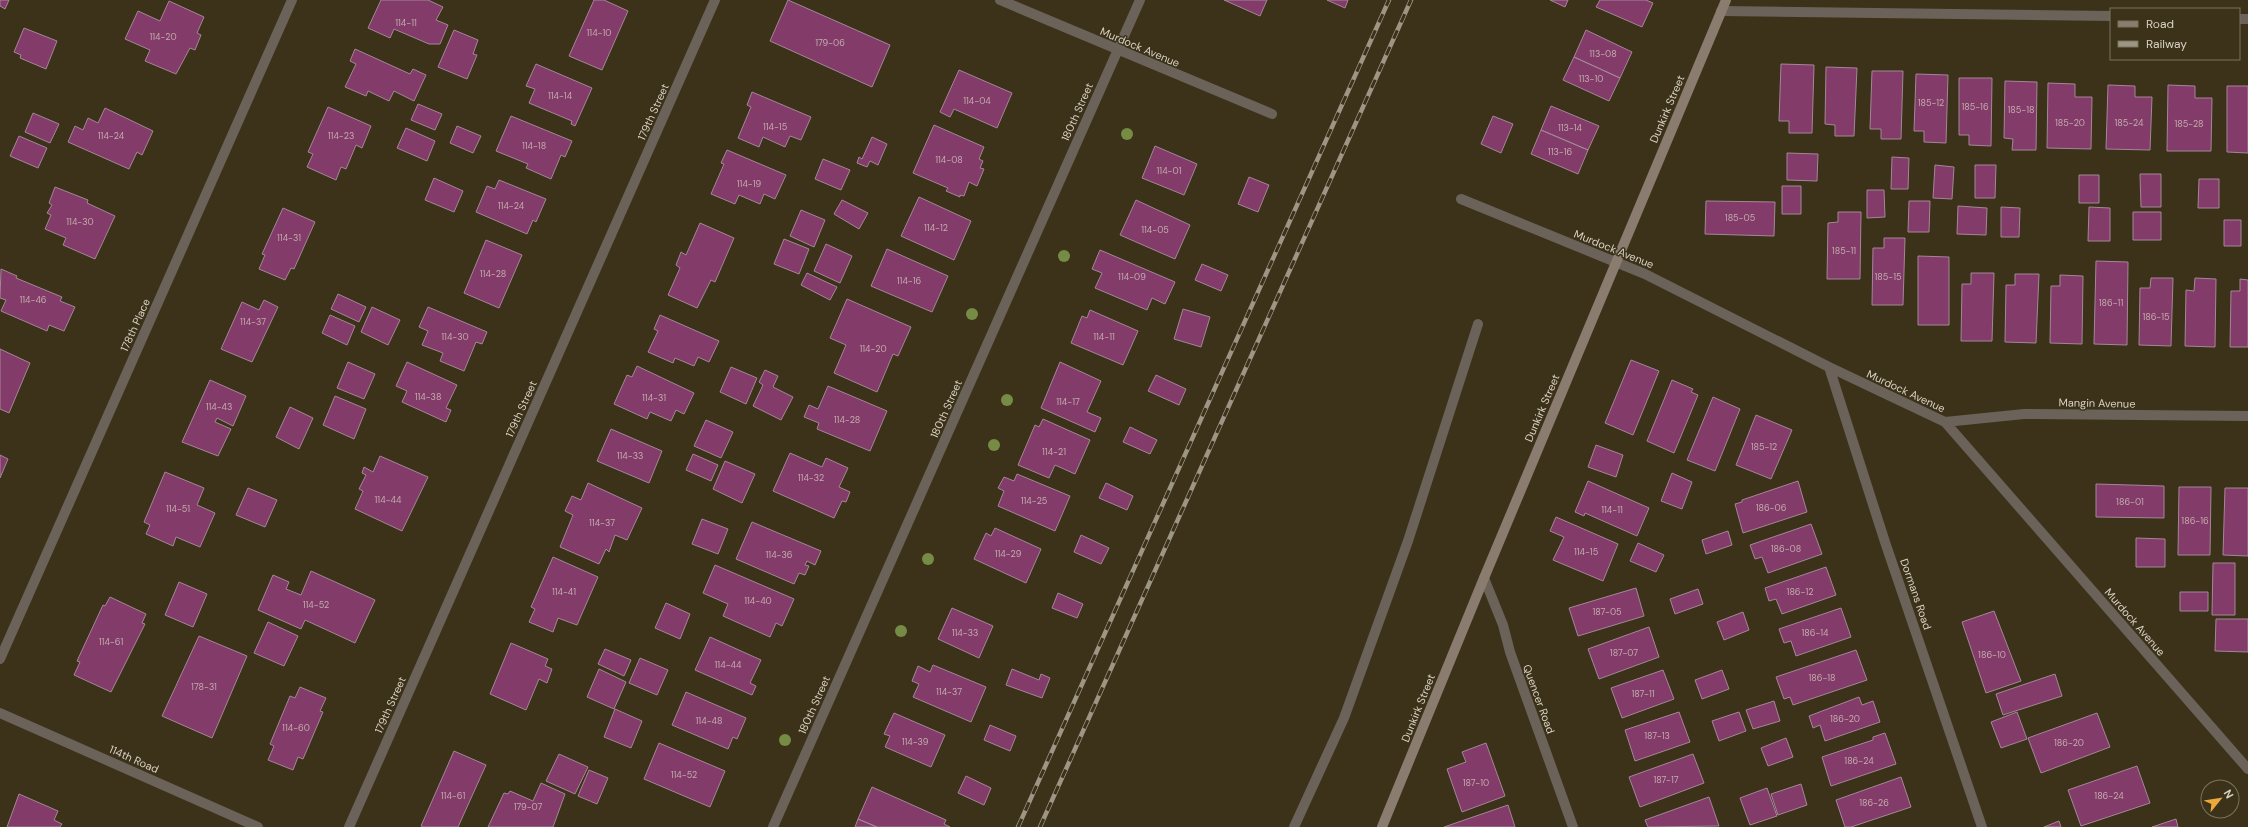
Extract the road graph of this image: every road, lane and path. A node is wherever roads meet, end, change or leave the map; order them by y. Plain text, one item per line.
1 (292, 0) edge
2 (716, 0) edge
3 (1000, 0) edge
4 (1140, 0) edge
5 (1726, 0) edge
6 (1721, 11) junction
7 (2110, 16) edge
8 (1117, 51) junction
9 (1272, 114) dead end
10 (1462, 199) dead end
11 (1615, 263) junction
12 (1478, 324) dead end
13 (1829, 367) junction
14 (2248, 416) edge
15 (1945, 422) junction
16 (1484, 578) junction
17 (0, 659) edge
18 (0, 713) edge
19 (2248, 769) edge
20 (258, 827) edge
21 (349, 827) edge
22 (774, 827) edge
23 (1294, 827) edge
24 (1382, 827) edge
25 (1573, 827) edge
26 (1982, 827) edge

1 - 17 street, 178th Place
2 - 21 street, 179th Street
3 - 8 street, Murdock Avenue
4 - 8 street, 180th Street
5 - 6 main road, Dunkirk Street
6 - 7 street
6 - 11 main road, Dunkirk Street
8 - 9 street, Murdock Avenue
8 - 22 street, 180th Street
10 - 11 street, Murdock Avenue
11 - 13 street, Murdock Avenue
11 - 16 main road, Dunkirk Street
12 - 23 street
13 - 15 street, Murdock Avenue
13 - 26 street, Dormans Road
14 - 15 street, Mangin Avenue
15 - 19 street, Murdock Avenue
16 - 24 main road, Dunkirk Street
16 - 25 street, Quencer Road
18 - 20 street, 114th Road

